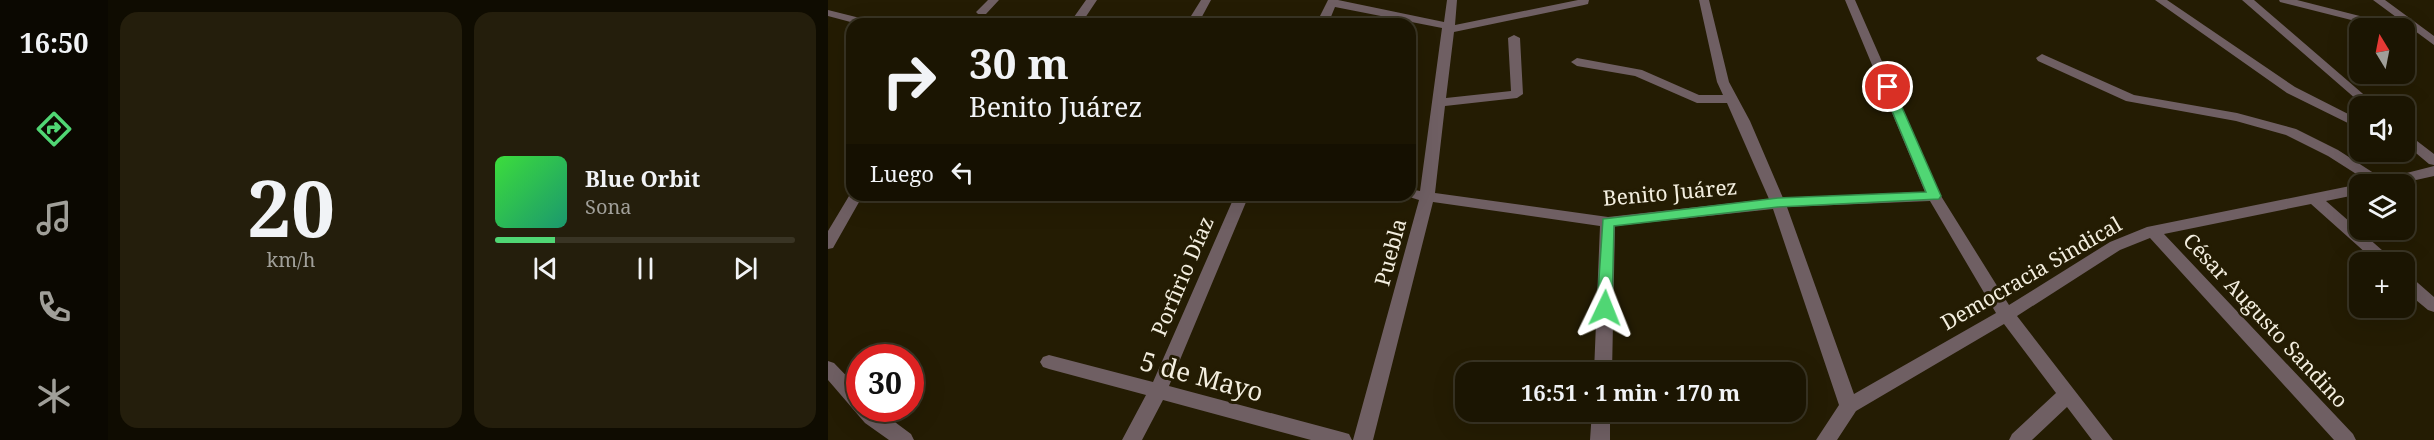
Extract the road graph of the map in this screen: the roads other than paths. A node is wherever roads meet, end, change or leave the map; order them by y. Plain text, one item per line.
1 (994, 0) edge
2 (1092, 0) edge
3 (1206, 0) edge
4 (1452, 0) edge
5 (1704, 0) edge
6 (1850, 0) edge
7 (2160, 0) edge
8 (2247, 0) edge
9 (2284, 0) edge
10 (2378, 0) edge
11 (1584, 1) edge
12 (1333, 2) edge
13 (982, 12) dead end
14 (828, 13) edge
15 (848, 18) edge
16 (1079, 18) edge
17 (1196, 18) edge
18 (1325, 18) edge
19 (1403, 18) edge
20 (2355, 18) edge
21 (1416, 21) edge
22 (1447, 28) junction
23 (2415, 34) edge
24 (1515, 38) dead end
25 (2433, 39) edge
26 (2042, 58) dead end
27 (1577, 62) dead end
28 (2359, 96) edge
29 (1731, 99) junction
30 (1439, 103) junction
31 (2349, 119) edge
32 (2415, 145) edge
33 (2415, 154) edge
34 (2434, 162) edge
35 (2434, 171) edge
36 (2366, 174) edge
37 (2415, 176) edge
38 (2349, 191) edge
39 (1416, 195) edge
40 (1427, 196) junction
41 (1934, 196) junction
42 (2315, 199) junction
43 (853, 201) edge
44 (1239, 201) edge
45 (1778, 203) junction
46 (1608, 222) junction
47 (2152, 231) junction
48 (828, 244) edge
49 (2374, 252) edge
50 (2415, 290) edge
51 (2434, 306) edge
52 (2006, 315) junction
53 (1049, 362) dead end
54 (1603, 362) edge
55 (828, 368) edge
56 (846, 388) edge
57 (1158, 391) junction
58 (2067, 395) junction
59 (1849, 406) junction
60 (879, 422) edge
61 (1601, 422) edge
62 (904, 440) edge
63 (1132, 440) edge
64 (1342, 440) edge
65 (1363, 440) edge
66 (1600, 440) edge
67 (1826, 440) edge
68 (2019, 440) edge
69 (2103, 440) edge
70 (2346, 440) edge

1 - 13 street
2 - 16 street
3 - 17 street
4 - 22 street, Puebla
5 - 29 street
6 - 41 street
7 - 31 street
8 - 28 street
9 - 20 street
10 - 25 street
11 - 22 street
12 - 18 street
12 - 19 street
14 - 15 street
21 - 22 street
22 - 30 street, Puebla
23 - 25 street
24 - 30 street
26 - 36 street
27 - 29 street
29 - 45 street
30 - 40 street, Puebla
32 - 34 street
33 - 34 street
35 - 37 street
38 - 42 street, Democracia Sindical
39 - 40 street, Benito Juárez
40 - 46 street, Benito Juárez
40 - 65 street, Puebla
41 - 45 street, Benito Juárez
41 - 52 street
42 - 47 street, Democracia Sindical
42 - 49 street
43 - 48 street
44 - 57 street, Porfirio Díaz
45 - 46 street, Benito Juárez
45 - 59 street
46 - 54 street
47 - 52 street, Democracia Sindical
47 - 70 street, César Augusto Sandino
50 - 51 street
52 - 58 street
52 - 59 street, Democracia Sindical
53 - 57 street, 5 de Mayo
55 - 56 street
57 - 63 street, Porfirio Díaz
57 - 64 street, 5 de Mayo
58 - 68 street
58 - 69 street
59 - 67 street, Democracia Sindical
60 - 62 street
61 - 66 street

